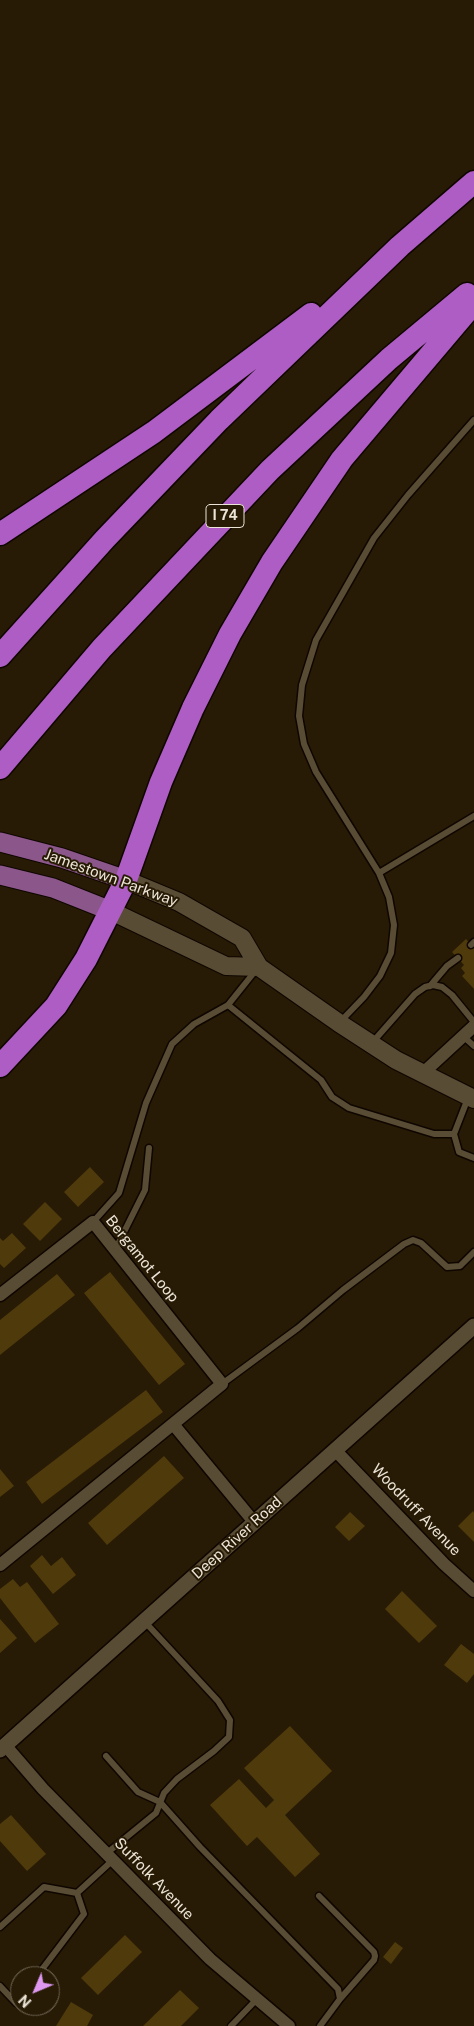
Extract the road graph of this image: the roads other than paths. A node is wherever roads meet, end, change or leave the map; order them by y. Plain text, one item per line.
1 (474, 182) edge
2 (400, 246) junction
3 (474, 289) edge
4 (474, 303) edge
5 (474, 420) edge
6 (0, 534) edge
7 (0, 656) edge
8 (0, 768) edge
9 (474, 816) edge
10 (1, 842) edge
11 (379, 873) junction
12 (0, 875) edge
13 (126, 880) junction
14 (111, 911) junction
15 (458, 958) dead end
16 (259, 967) junction
17 (430, 986) junction
18 (228, 1005) junction
19 (474, 1022) edge
20 (339, 1023) junction
21 (474, 1026) edge
22 (463, 1036) junction
23 (371, 1044) junction
24 (474, 1046) edge
25 (0, 1066) edge
26 (422, 1074) junction
27 (471, 1098) edge
28 (454, 1134) junction
29 (149, 1148) dead end
30 (474, 1158) edge
31 (93, 1222) junction
32 (115, 1250) junction
33 (474, 1252) edge
34 (0, 1295) edge
35 (474, 1326) edge
36 (222, 1384) junction
37 (173, 1424) junction
38 (335, 1450) junction
39 (254, 1522) junction
40 (0, 1548) edge
41 (4, 1561) edge
42 (474, 1591) edge
43 (144, 1621) junction
44 (2, 1748) edge
45 (106, 1756) dead end
46 (160, 1802) junction
47 (110, 1857) junction
48 (78, 1893) junction
49 (319, 1896) dead end
50 (0, 1926) edge
51 (45, 1966) edge
52 (0, 1986) edge
53 (10, 1997) edge
54 (257, 1999) junction
55 (340, 1999) junction
56 (231, 2026) edge
57 (289, 2026) edge
58 (320, 2026) edge

1 - 2 highway
2 - 6 highway
2 - 7 highway
3 - 8 highway, I 74
4 - 13 highway
5 - 11 lane
9 - 11 lane
10 - 13 main road, Jamestown Parkway
11 - 20 lane
12 - 14 main road, Jamestown Parkway
13 - 14 highway
13 - 16 main road, Jamestown Parkway
14 - 16 main road, Jamestown Parkway
14 - 25 highway
15 - 17 lane
16 - 18 lane
16 - 20 main road, Jamestown Parkway
17 - 19 lane
17 - 23 lane
18 - 28 lane
18 - 31 lane
20 - 23 main road, Jamestown Parkway
21 - 22 street
22 - 24 lane
22 - 26 street
23 - 26 main road, Jamestown Parkway
26 - 27 main road, Jamestown Parkway
27 - 28 lane
28 - 30 lane
29 - 32 lane
31 - 32 street, Bergamot Loop
31 - 34 street, Bergamot Loop
32 - 36 street, Bergamot Loop
33 - 36 lane
35 - 38 street, Deep River Road
36 - 37 street
37 - 39 street
37 - 41 street
38 - 39 street, Deep River Road
38 - 42 street, Woodruff Avenue
39 - 43 street, Deep River Road
40 - 41 street
43 - 44 street, Deep River Road
43 - 46 lane
44 - 47 street, Suffolk Avenue
45 - 46 lane
46 - 47 lane
46 - 55 lane
47 - 48 lane
47 - 54 street, Suffolk Avenue
48 - 50 lane
48 - 51 lane
49 - 55 lane
52 - 53 lane
54 - 56 lane
54 - 57 street, Suffolk Avenue
55 - 58 lane

